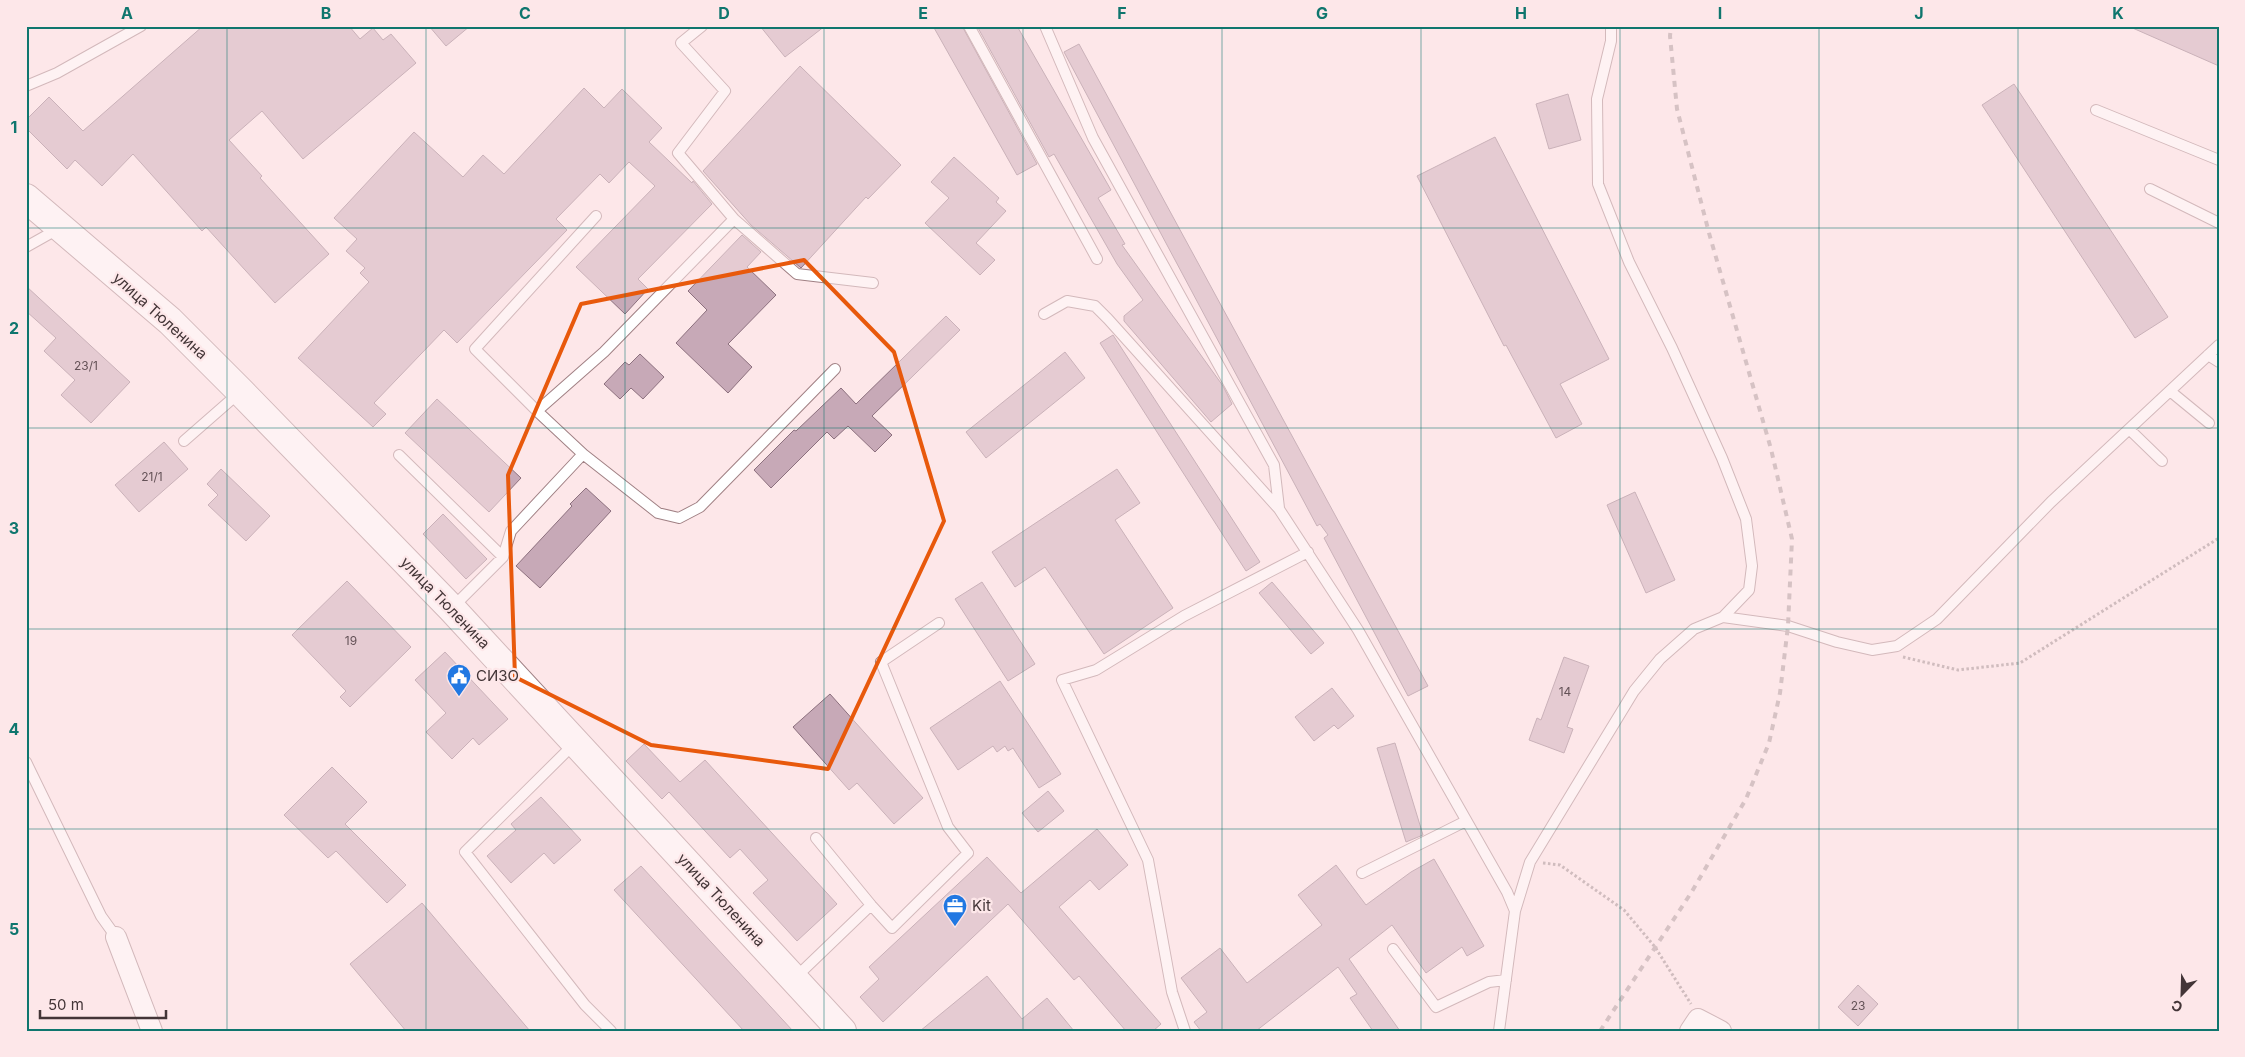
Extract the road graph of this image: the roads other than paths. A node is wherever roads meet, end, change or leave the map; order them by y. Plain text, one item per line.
1 (141, 26) edge
2 (702, 26) edge
3 (969, 26) edge
4 (1045, 26) edge
5 (1611, 26) edge
6 (26, 86) edge
7 (2096, 110) dead end
8 (2219, 160) edge
9 (2150, 189) dead end
10 (26, 198) edge
11 (596, 216) dead end
12 (734, 219) junction
13 (2219, 223) edge
14 (60, 228) junction
15 (26, 247) edge
16 (1097, 259) dead end
17 (873, 283) dead end
18 (1044, 314) dead end
19 (2219, 345) edge
20 (2208, 355) junction
21 (2219, 362) edge
22 (836, 369) dead end
23 (240, 391) junction
24 (2170, 391) junction
25 (537, 411) junction
26 (2209, 423) dead end
27 (2129, 429) junction
28 (184, 441) dead end
29 (583, 454) junction
30 (399, 455) dead end
31 (2162, 461) dead end
32 (1280, 509) junction
33 (1308, 552) junction
34 (503, 556) junction
35 (452, 609) junction
36 (1723, 617) junction
37 (939, 624) dead end
38 (576, 742) junction
39 (26, 762) edge
40 (1466, 821) junction
41 (816, 838) dead end
42 (1362, 873) dead end
43 (871, 905) junction
44 (1514, 912) junction
45 (116, 937) joint
46 (1393, 949) dead end
47 (795, 979) junction
48 (1506, 980) junction
49 (1694, 1025) edge
50 (152, 1031) edge
51 (611, 1031) edge
52 (842, 1031) edge
53 (1185, 1031) edge
54 (1499, 1031) edge
55 (1721, 1031) edge

1 - 6 lane
2 - 12 lane
3 - 16 lane
4 - 32 lane
5 - 36 lane
7 - 8 lane
9 - 13 lane
10 - 14 main road, улица Тюленина
11 - 25 lane
12 - 17 lane
12 - 25 lane
14 - 15 lane
14 - 23 main road, улица Тюленина
18 - 32 lane
19 - 20 lane
20 - 21 lane
20 - 24 lane
22 - 29 lane
23 - 28 lane
23 - 35 main road, улица Тюленина
24 - 26 lane
24 - 27 lane
25 - 29 lane
27 - 31 lane
27 - 36 lane
29 - 34 lane
30 - 34 lane
32 - 33 lane
33 - 40 lane
33 - 53 lane
34 - 35 lane
35 - 38 main road, улица Тюленина
36 - 44 lane
37 - 43 lane
38 - 47 main road, улица Тюленина
38 - 51 lane
39 - 45 lane
40 - 42 lane
40 - 44 lane
41 - 43 lane
43 - 47 lane
44 - 48 lane
45 - 50 street
46 - 48 lane
47 - 52 main road, улица Тюленина
48 - 54 lane
49 - 55 street

